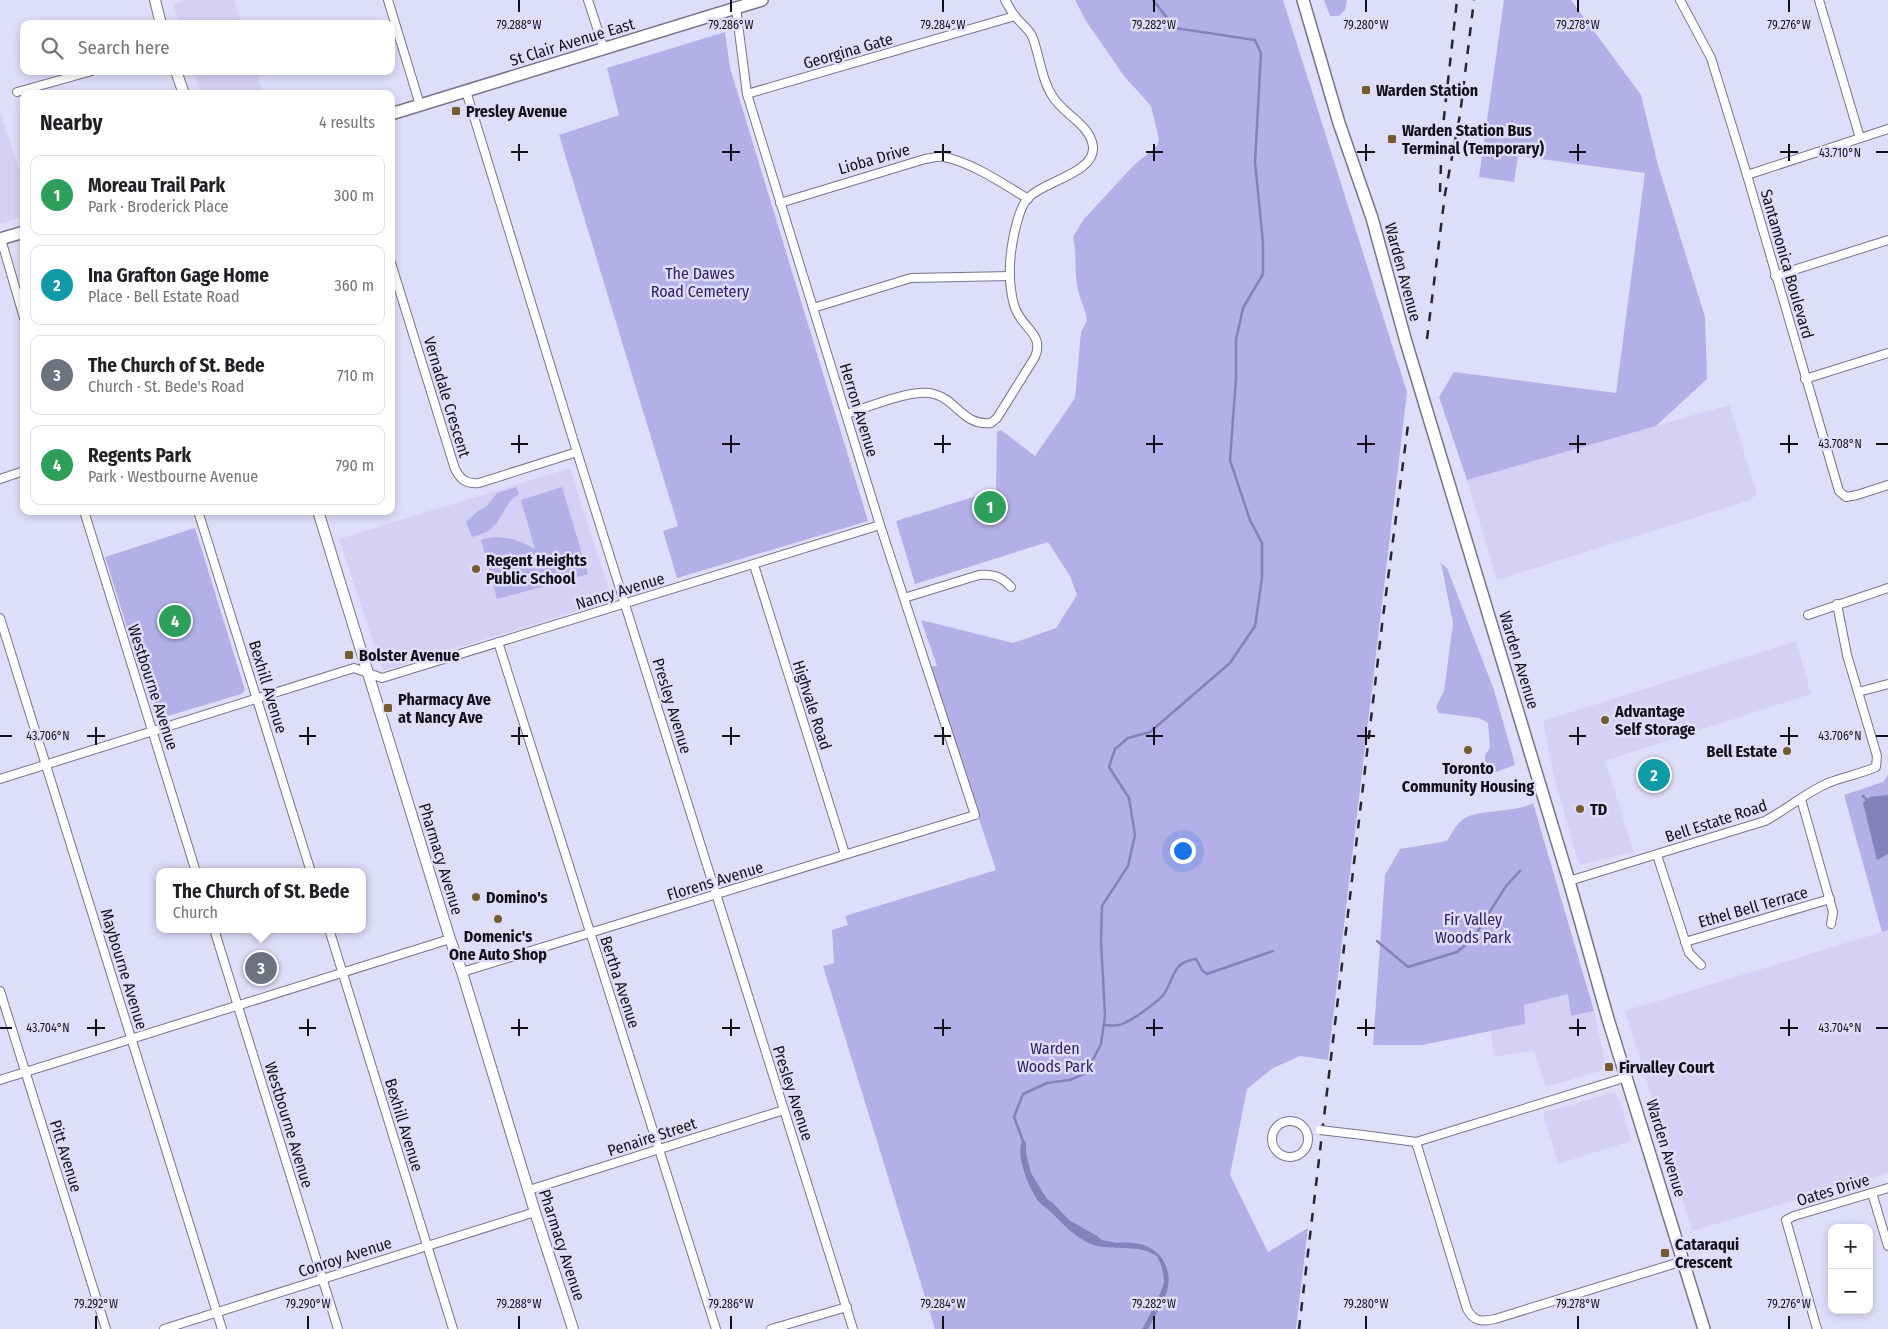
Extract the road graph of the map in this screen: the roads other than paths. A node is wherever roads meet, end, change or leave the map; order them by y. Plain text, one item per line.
1 (155, 0) edge
2 (388, 0) edge
3 (588, 0) edge
4 (762, 0) edge
5 (1004, 0) edge
6 (1303, 0) edge
7 (1680, 0) edge
8 (1819, 0) edge
9 (736, 8) junction
10 (1015, 16) junction
11 (160, 20) edge
12 (394, 20) edge
13 (395, 23) edge
14 (604, 49) junction
15 (78, 75) edge
16 (177, 75) edge
17 (23, 90) edge
18 (183, 90) edge
19 (20, 91) edge
20 (466, 91) junction
21 (16, 92) dead end
22 (747, 94) junction
23 (420, 105) junction
24 (395, 113) edge
25 (1888, 130) edge
26 (1860, 138) junction
27 (1747, 175) junction
28 (1028, 199) junction
29 (780, 202) junction
30 (20, 233) edge
31 (0, 239) edge
32 (1888, 240) edge
33 (395, 276) edge
34 (1010, 276) junction
35 (1775, 276) junction
36 (20, 305) edge
37 (813, 308) junction
38 (1888, 353) edge
39 (1805, 379) junction
40 (846, 414) junction
41 (578, 452) junction
42 (20, 473) edge
43 (0, 479) edge
44 (1888, 485) edge
45 (85, 515) edge
46 (199, 515) edge
47 (319, 515) edge
48 (880, 525) junction
49 (754, 565) junction
50 (1011, 587) dead end
51 (1888, 588) edge
52 (904, 598) junction
53 (626, 603) junction
54 (1837, 604) junction
55 (1808, 615) dead end
56 (0, 618) edge
57 (498, 642) junction
58 (367, 672) junction
59 (1888, 684) edge
60 (1858, 692) junction
61 (256, 698) junction
62 (153, 731) junction
63 (46, 764) junction
64 (0, 779) edge
65 (1801, 800) junction
66 (975, 815) joint
67 (845, 854) junction
68 (1657, 855) junction
69 (195, 868) edge
70 (310, 868) edge
71 (1569, 881) junction
72 (717, 894) junction
73 (1830, 899) junction
74 (1831, 924) dead end
75 (215, 933) edge
76 (330, 933) edge
77 (590, 934) junction
78 (450, 939) junction
79 (1685, 942) junction
80 (1701, 965) dead end
81 (342, 972) junction
82 (462, 972) junction
83 (0, 991) edge
84 (238, 1006) junction
85 (131, 1039) junction
86 (25, 1072) junction
87 (1627, 1077) junction
88 (0, 1080) edge
89 (784, 1110) junction
90 (1304, 1128) junction
91 (1416, 1142) junction
92 (659, 1149) junction
93 (1888, 1188) edge
94 (529, 1190) junction
95 (1872, 1193) junction
96 (535, 1212) junction
97 (427, 1245) junction
98 (1888, 1246) edge
99 (1683, 1261) junction
100 (323, 1279) junction
101 (847, 1307) junction
102 (217, 1312) junction
103 (106, 1329) edge
104 (164, 1329) edge
105 (222, 1329) edge
106 (338, 1329) edge
107 (453, 1329) edge
108 (574, 1329) edge
109 (716, 1329) edge
110 (771, 1329) edge
111 (853, 1329) edge
112 (1704, 1329) edge
113 (1817, 1329) edge

1 - 11 street
2 - 12 street
3 - 14 street
4 - 9 main road, St Clair Avenue East
5 - 10 street
6 - 71 main road, Warden Avenue
7 - 27 street, Santamonica Boulevard
8 - 26 street
9 - 14 main road, St Clair Avenue East
9 - 22 street, Herron Avenue
10 - 22 street, Georgina Gate
10 - 28 street
13 - 23 street
14 - 20 main road, St Clair Avenue East
15 - 17 street
16 - 18 street
19 - 21 street
20 - 23 main road, St Clair Avenue East
20 - 41 street, Presley Avenue
22 - 29 street, Herron Avenue
23 - 24 main road, St Clair Avenue East
25 - 26 street
26 - 27 street
27 - 35 street, Santamonica Boulevard
28 - 29 street, Lioba Drive
28 - 34 street
29 - 37 street, Herron Avenue
30 - 31 main road
31 - 36 street
32 - 35 street
33 - 41 street, Vernadale Crescent
34 - 37 street
34 - 40 street
35 - 39 street, Santamonica Boulevard
37 - 40 street, Herron Avenue
38 - 39 street
39 - 44 street, Santamonica Boulevard
40 - 48 street, Herron Avenue
41 - 53 street, Presley Avenue
42 - 43 street
45 - 62 street, Westbourne Avenue
46 - 61 street, Bexhill Avenue
47 - 58 street, Pharmacy Avenue
48 - 49 street, Nancy Avenue
48 - 52 street, Herron Avenue
49 - 53 street, Nancy Avenue
49 - 67 street, Highvale Road
50 - 52 street
51 - 54 street
52 - 66 street, Herron Avenue
53 - 57 street, Nancy Avenue
53 - 72 street, Presley Avenue
54 - 55 street
54 - 60 street, Bell Estate Road
56 - 63 street, Maybourne Avenue
57 - 58 street, Nancy Avenue
57 - 77 street, Bertha Avenue
58 - 61 street
58 - 78 street, Pharmacy Avenue
59 - 60 street
60 - 65 street, Bell Estate Road
61 - 62 street
61 - 70 street, Bexhill Avenue
62 - 63 street
62 - 69 street, Westbourne Avenue
63 - 64 street
63 - 85 street, Maybourne Avenue
65 - 68 street, Bell Estate Road
65 - 73 street
66 - 67 street, Florens Avenue
67 - 72 street, Florens Avenue
68 - 71 street, Bell Estate Road
68 - 79 street
71 - 87 main road, Warden Avenue
72 - 77 street, Florens Avenue
72 - 89 street, Presley Avenue
73 - 74 street
73 - 79 street, Ethel Bell Terrace
75 - 84 street, Westbourne Avenue
76 - 81 street, Bexhill Avenue
77 - 82 street, Florens Avenue
77 - 92 street, Bertha Avenue
78 - 81 street
78 - 82 street, Pharmacy Avenue
79 - 80 street
81 - 84 street
81 - 97 street, Bexhill Avenue
82 - 94 street, Pharmacy Avenue
83 - 86 street, Pitt Avenue
84 - 85 street
84 - 100 street, Westbourne Avenue
85 - 86 street
85 - 102 street, Maybourne Avenue
86 - 88 street
86 - 103 street, Pitt Avenue
87 - 91 street
87 - 99 main road, Warden Avenue
89 - 92 street, Penaire Street
89 - 101 street, Presley Avenue
90 - 90 street
90 - 91 street, bridge
91 - 99 street
92 - 94 street, Penaire Street
92 - 109 street, Bertha Avenue
93 - 95 street, Oates Drive
94 - 96 street, Pharmacy Avenue
95 - 98 street
95 - 113 street, Oates Drive
96 - 97 street, Conroy Avenue
96 - 108 street, Pharmacy Avenue
97 - 100 street, Conroy Avenue
97 - 107 street, Bexhill Avenue
99 - 112 main road, Warden Avenue
100 - 102 street, Conroy Avenue
100 - 106 street, Westbourne Avenue
101 - 110 street
101 - 111 street, Presley Avenue
102 - 104 street, Conroy Avenue
102 - 105 street, Maybourne Avenue

